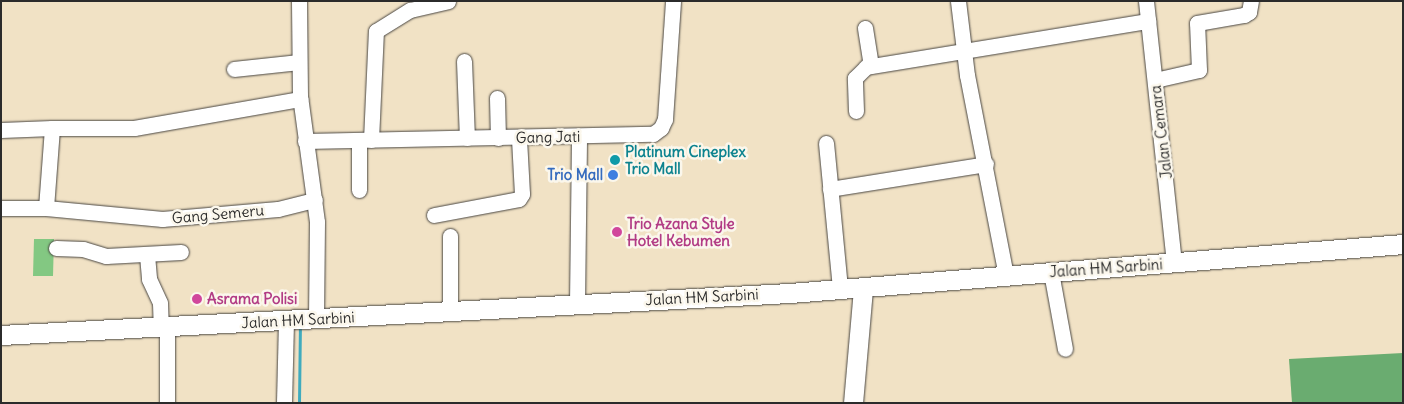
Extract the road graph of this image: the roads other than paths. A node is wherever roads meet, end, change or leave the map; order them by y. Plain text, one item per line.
1 (299, 1) edge
2 (448, 1) edge
3 (673, 1) edge
4 (958, 1) edge
5 (1146, 1) edge
6 (1251, 1) edge
7 (431, 2) edge
8 (1148, 21) junction
9 (865, 28) dead end
10 (963, 52) junction
11 (464, 61) dead end
12 (298, 62) junction
13 (871, 66) junction
14 (234, 69) dead end
15 (1154, 80) junction
16 (497, 98) dead end
17 (300, 100) junction
18 (856, 110) dead end
19 (52, 128) junction
20 (1, 130) edge
21 (579, 137) junction
22 (466, 138) junction
23 (498, 138) junction
24 (519, 138) junction
25 (365, 140) junction
26 (305, 141) junction
27 (826, 143) dead end
28 (986, 164) junction
29 (830, 188) junction
30 (359, 190) dead end
31 (315, 200) junction
32 (1, 208) edge
33 (46, 208) junction
34 (434, 215) dead end
35 (450, 236) dead end
36 (1403, 244) edge
37 (56, 248) dead end
38 (181, 252) dead end
39 (148, 255) junction
40 (1174, 262) junction
41 (1051, 272) junction
42 (1006, 276) junction
43 (840, 288) junction
44 (863, 288) junction
45 (577, 304) junction
46 (450, 310) junction
47 (301, 319) junction
48 (163, 326) junction
49 (1, 335) edge
50 (1065, 349) dead end
51 (167, 403) edge
52 (284, 403) edge
53 (853, 403) edge

1 - 12 street
2 - 7 street
3 - 21 street, Gang Jati
4 - 10 street
5 - 8 street, Jalan Cemara
6 - 15 street
7 - 25 street
8 - 10 street
8 - 15 street, Jalan Cemara
9 - 13 street
10 - 13 street
10 - 28 street
11 - 22 street
12 - 14 street
12 - 17 street
13 - 18 street
15 - 40 street, Jalan Cemara
16 - 23 street
17 - 19 street
17 - 26 street
19 - 20 street
19 - 33 street
21 - 24 street, Gang Jati
21 - 45 street
22 - 23 street, Gang Jati
22 - 25 street, Gang Jati
23 - 24 street, Gang Jati
24 - 34 street
25 - 26 street, Gang Jati
25 - 30 street
26 - 31 street
27 - 29 street
28 - 29 street
28 - 42 street
29 - 43 street
31 - 33 street, Gang Semeru
31 - 47 street
32 - 33 street, Gang Semeru
35 - 46 street
36 - 40 main road, Jalan HM Sarbini
37 - 39 street
38 - 39 street
39 - 48 street
40 - 41 main road, Jalan HM Sarbini
41 - 42 main road, Jalan HM Sarbini
41 - 50 street
42 - 44 main road, Jalan HM Sarbini
43 - 44 main road, Jalan HM Sarbini
43 - 45 main road, Jalan HM Sarbini
44 - 53 main road
45 - 46 main road, Jalan HM Sarbini
46 - 47 main road, Jalan HM Sarbini
47 - 48 main road, Jalan HM Sarbini
47 - 52 street
48 - 49 main road, Jalan HM Sarbini
48 - 51 street

